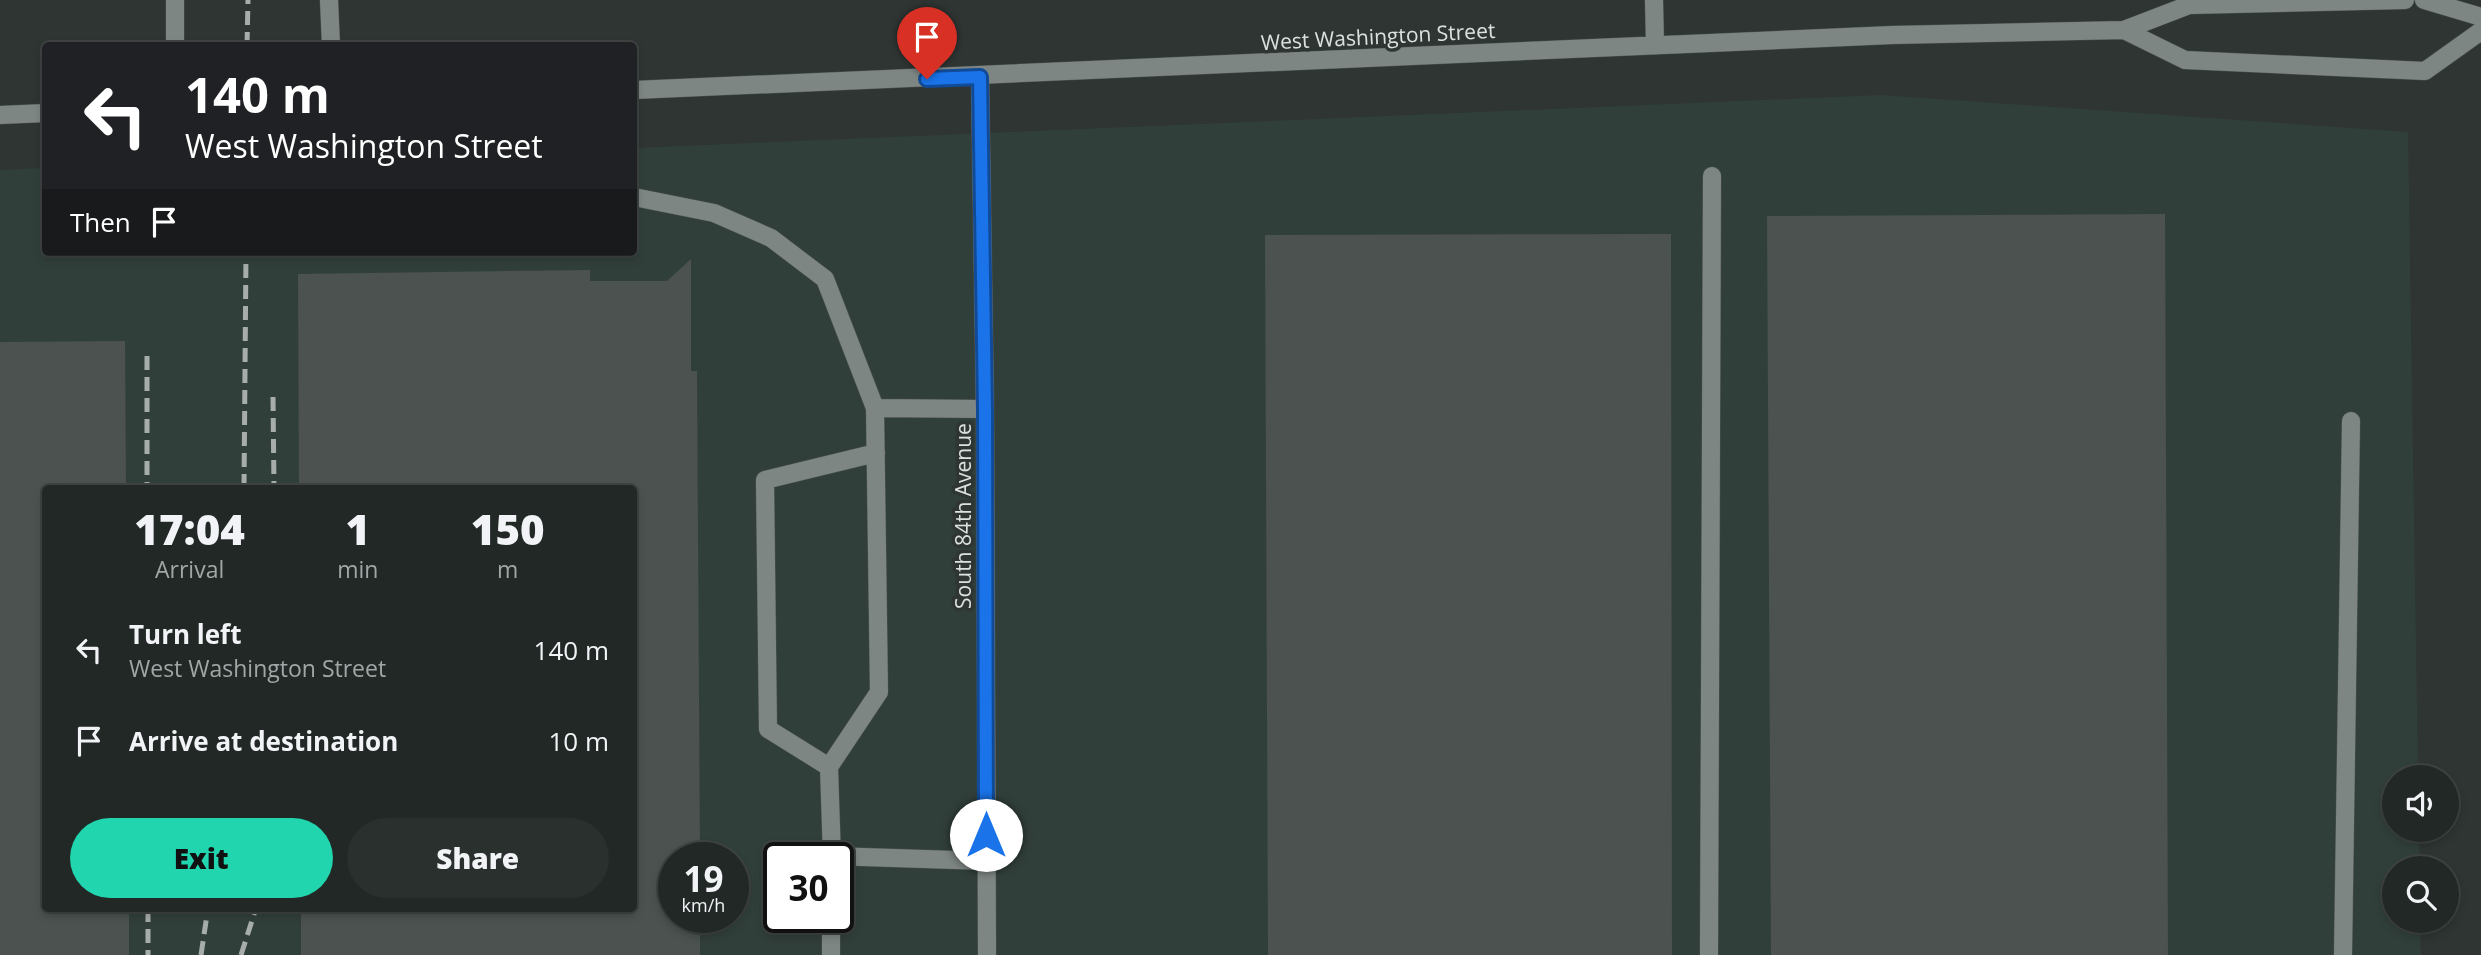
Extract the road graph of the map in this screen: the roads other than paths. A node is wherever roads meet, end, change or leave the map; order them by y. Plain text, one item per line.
1 (175, 0) edge
2 (329, 0) edge
3 (1654, 0) edge
4 (2405, 0) edge
5 (2424, 0) edge
6 (2481, 16) edge
7 (2124, 30) junction
8 (2481, 31) edge
9 (175, 42) edge
10 (331, 42) edge
11 (1655, 45) junction
12 (980, 77) junction
13 (637, 90) edge
14 (42, 113) edge
15 (0, 115) edge
16 (1712, 176) dead end
17 (637, 198) edge
18 (875, 408) junction
19 (985, 409) junction
20 (2351, 421) dead end
21 (876, 453) junction
22 (829, 767) junction
23 (832, 842) edge
24 (854, 858) edge
25 (986, 861) junction
26 (831, 933) edge
27 (831, 955) edge
28 (986, 955) edge
29 (1709, 955) edge
30 (2343, 955) edge

1 - 9 street
2 - 10 street
3 - 11 street
4 - 7 street, West Washington Street
5 - 6 street
7 - 8 street, West Washington Street
7 - 11 street, West Washington Street
11 - 12 street, West Washington Street
12 - 13 street, West Washington Street
12 - 19 street, South 84th Avenue
14 - 15 street
16 - 29 street
17 - 18 street
18 - 19 street
18 - 21 street
19 - 25 street, South 84th Avenue
20 - 30 street
21 - 22 street
21 - 22 street
22 - 23 street
24 - 25 street
25 - 28 street, South 84th Avenue
26 - 27 street

